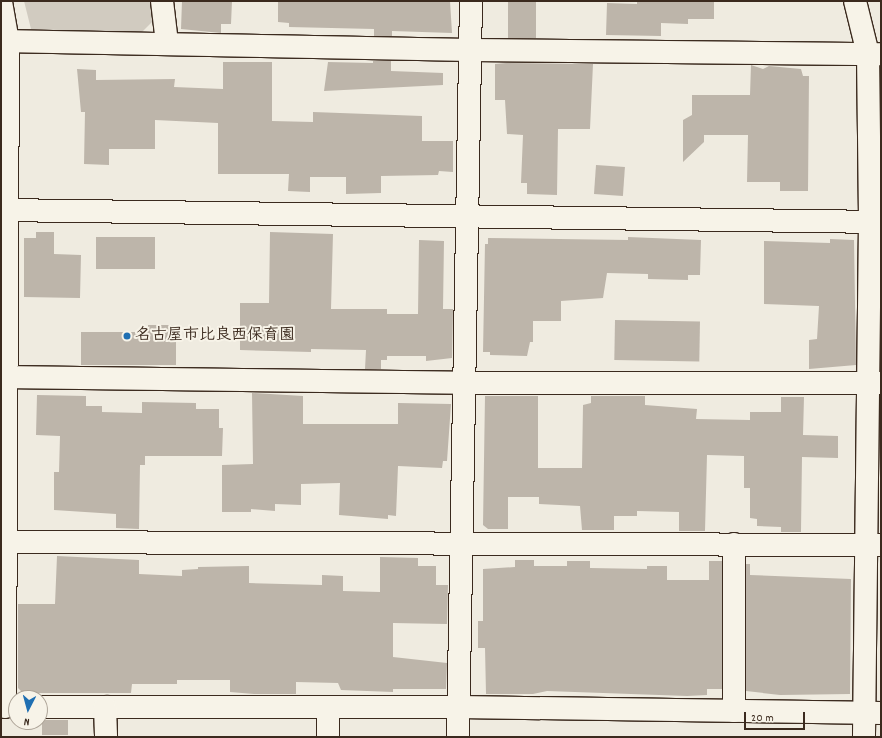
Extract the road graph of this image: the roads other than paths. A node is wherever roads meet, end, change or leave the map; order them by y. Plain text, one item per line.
1 (162, 1) edge
2 (471, 1) edge
3 (855, 1) edge
4 (1, 2) edge
5 (5, 40) edge
6 (167, 44) junction
7 (470, 50) junction
8 (874, 54) edge
9 (5, 210) edge
10 (467, 216) junction
11 (875, 222) edge
12 (4, 377) edge
13 (463, 383) junction
14 (874, 383) edge
15 (2, 542) edge
16 (460, 543) junction
17 (734, 544) junction
18 (874, 545) edge
19 (7, 707) edge
20 (48, 707) edge
21 (105, 707) junction
22 (328, 707) junction
23 (459, 707) junction
24 (734, 711) junction
25 (872, 713) edge
26 (106, 737) edge
27 (328, 737) edge
28 (458, 737) edge
29 (864, 737) edge

1 - 6 street
2 - 7 street
3 - 8 street
4 - 5 street
5 - 6 street
5 - 9 street
6 - 7 street
7 - 8 street
7 - 10 street
8 - 11 street
9 - 10 street
9 - 12 street
10 - 11 street
10 - 13 street
11 - 14 street
12 - 13 street
12 - 15 street
13 - 14 street
13 - 16 street
14 - 18 street
15 - 16 street
15 - 19 street
16 - 17 street
16 - 23 street
17 - 18 street
17 - 24 street
18 - 25 street
20 - 21 street
21 - 22 street
21 - 26 street
22 - 23 street
22 - 27 street
23 - 24 street
23 - 28 street
24 - 25 street
25 - 29 street

